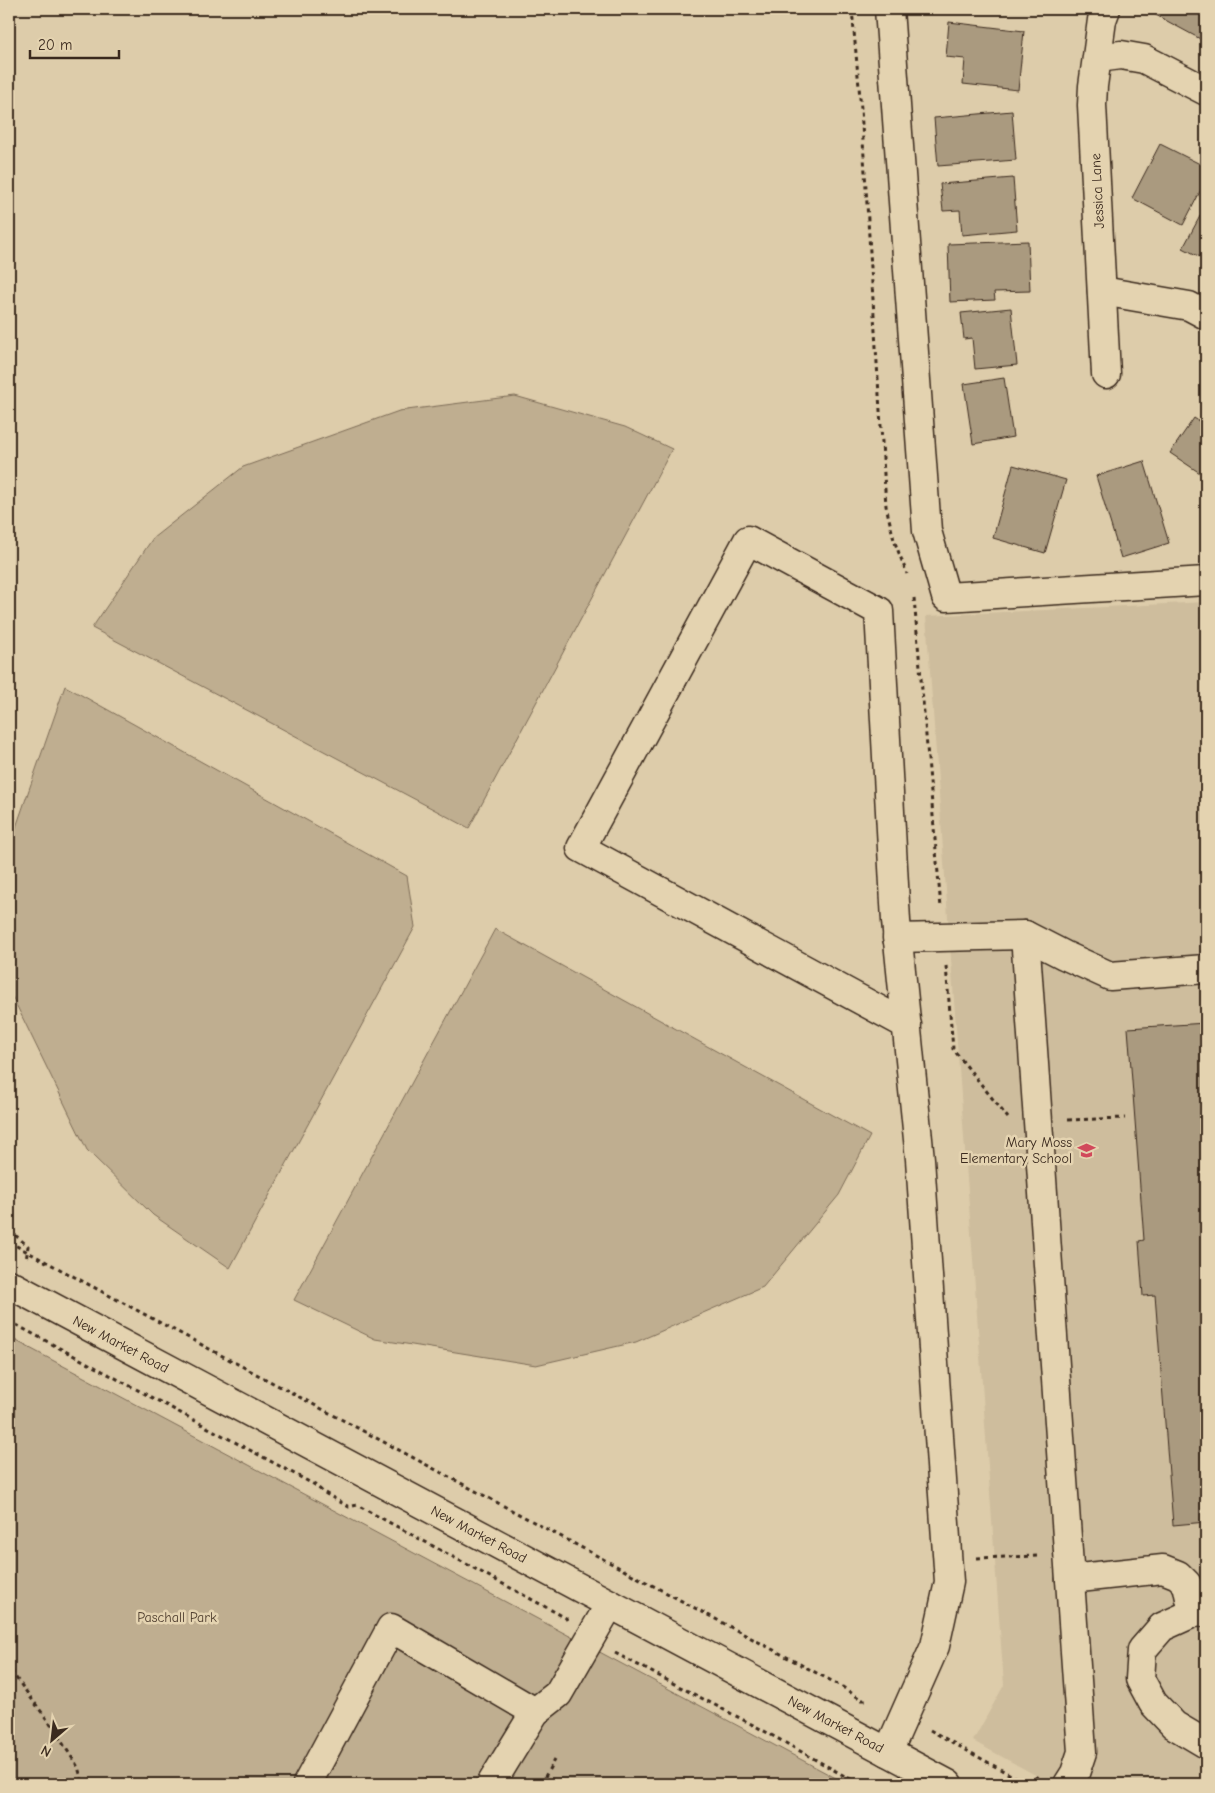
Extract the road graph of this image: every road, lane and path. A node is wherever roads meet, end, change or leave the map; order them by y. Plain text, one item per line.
1 (852, 9) edge
2 (889, 9) edge
3 (1106, 9) edge
4 (1098, 58) junction
5 (1206, 91) edge
6 (1102, 291) junction
7 (1206, 315) edge
8 (1106, 374) dead end
9 (910, 577) dead end
10 (1206, 581) edge
11 (914, 592) dead end
12 (1025, 934) junction
13 (943, 937) junction
14 (897, 938) junction
15 (1206, 969) edge
16 (907, 1025) junction
17 (1126, 1118) dead end
18 (1038, 1121) junction
19 (9, 1242) edge
20 (9, 1284) edge
21 (9, 1321) edge
22 (1046, 1556) dead end
23 (947, 1559) junction
24 (1070, 1579) junction
25 (610, 1604) junction
26 (1200, 1612) edge
27 (590, 1640) junction
28 (9, 1655) edge
29 (869, 1700) dead end
30 (535, 1712) junction
31 (929, 1730) dead end
32 (1206, 1744) edge
33 (888, 1752) junction
34 (554, 1760) dead end
35 (1042, 1771) dead end
36 (83, 1784) edge
37 (307, 1784) edge
38 (491, 1784) edge
39 (541, 1784) edge
40 (858, 1784) edge
41 (948, 1784) edge
42 (1068, 1784) edge

1 - 9 path
2 - 10 street
3 - 4 street, Jessica Lane
4 - 5 street
4 - 6 street, Jessica Lane
6 - 7 street
6 - 8 street, Jessica Lane
11 - 13 path
12 - 13 street
12 - 15 street
12 - 18 street
13 - 14 street
13 - 18 path
14 - 16 street
14 - 16 street
16 - 23 street
17 - 18 path
18 - 24 street
19 - 29 path
20 - 25 street, New Market Road
21 - 27 path
22 - 23 path
23 - 33 street
24 - 26 street
24 - 42 street
25 - 27 street
25 - 33 street, New Market Road
26 - 32 street
27 - 30 street
27 - 40 path
28 - 36 path
30 - 37 street
30 - 38 street
31 - 35 path
33 - 41 street, New Market Road
34 - 39 path

